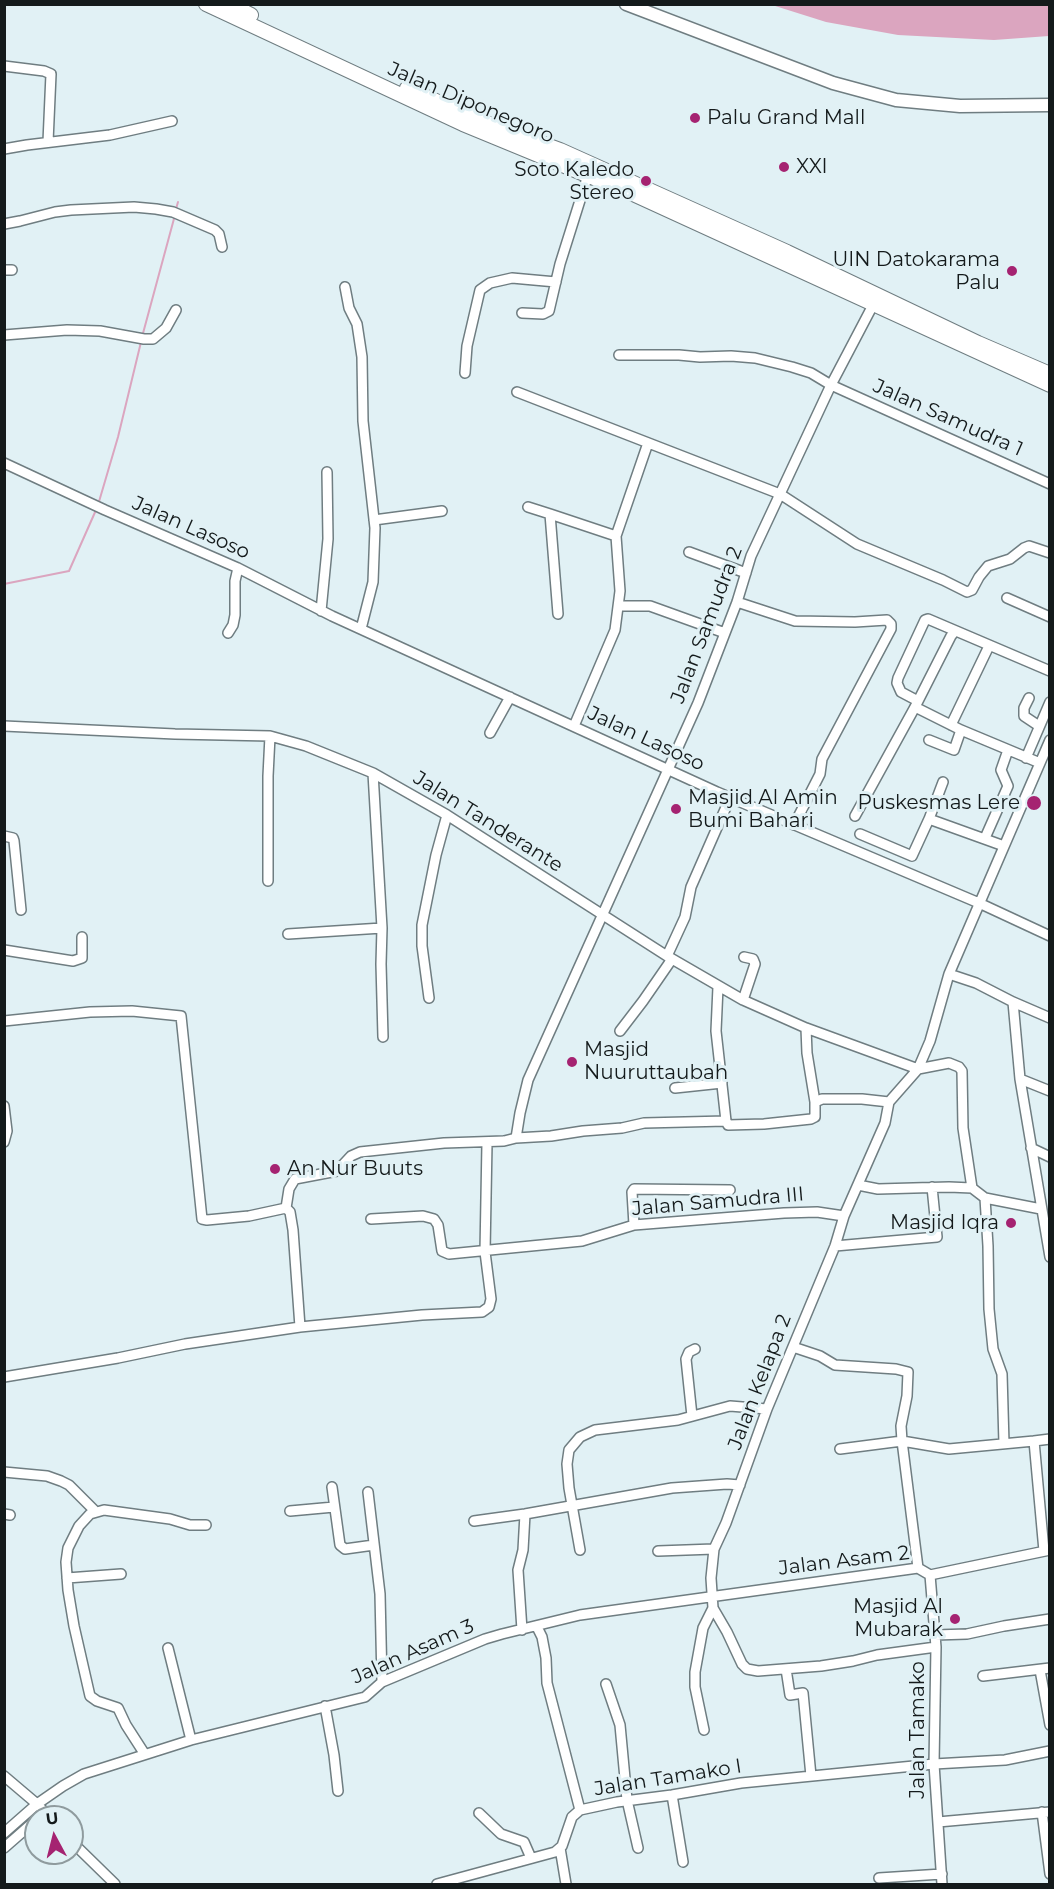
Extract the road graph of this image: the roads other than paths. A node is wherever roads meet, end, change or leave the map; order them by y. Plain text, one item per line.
1 (206, 4) edge
2 (229, 4) edge
3 (626, 4) edge
4 (4, 66) edge
5 (1050, 105) edge
6 (172, 121) dead end
7 (48, 142) junction
8 (4, 149) edge
9 (588, 175) junction
10 (4, 224) edge
11 (222, 248) dead end
12 (556, 282) junction
13 (345, 287) dead end
14 (873, 305) junction
15 (176, 310) dead end
16 (522, 313) dead end
17 (4, 334) edge
18 (619, 356) dead end
19 (465, 373) dead end
20 (1050, 374) edge
21 (831, 385) junction
22 (1050, 385) edge
23 (517, 392) dead end
24 (648, 443) junction
25 (4, 463) edge
26 (327, 472) dead end
27 (1050, 484) edge
28 (780, 494) junction
29 (528, 507) dead end
30 (442, 512) dead end
31 (550, 514) junction
32 (374, 520) junction
33 (616, 536) junction
34 (689, 552) dead end
35 (1050, 553) edge
36 (238, 568) junction
37 (746, 573) junction
38 (1007, 598) dead end
39 (736, 602) junction
40 (619, 606) junction
41 (321, 611) junction
42 (558, 614) dead end
43 (1050, 617) edge
44 (361, 629) junction
45 (955, 631) junction
46 (228, 633) dead end
47 (725, 633) junction
48 (989, 645) junction
49 (1050, 671) edge
50 (510, 697) junction
51 (1029, 698) dead end
52 (1050, 702) edge
53 (916, 704) junction
54 (951, 725) junction
55 (4, 726) edge
56 (574, 726) junction
57 (1039, 726) junction
58 (961, 730) junction
59 (490, 734) dead end
60 (270, 736) junction
61 (929, 740) dead end
62 (1050, 740) edge
63 (1008, 750) junction
64 (1026, 758) junction
65 (1040, 763) junction
66 (669, 769) junction
67 (373, 773) junction
68 (943, 782) dead end
69 (730, 798) junction
70 (447, 815) junction
71 (855, 816) dead end
72 (929, 819) junction
73 (794, 825) junction
74 (860, 834) dead end
75 (4, 836) edge
76 (985, 838) junction
77 (1004, 846) junction
78 (268, 881) dead end
79 (979, 903) junction
80 (21, 910) dead end
81 (602, 916) junction
82 (382, 928) junction
83 (288, 934) dead end
84 (1050, 936) edge
85 (82, 937) dead end
86 (4, 950) edge
87 (744, 957) dead end
88 (669, 958) junction
89 (949, 974) junction
90 (718, 987) junction
91 (429, 998) dead end
92 (743, 1000) junction
93 (1013, 1002) junction
94 (1050, 1018) edge
95 (4, 1021) edge
96 (806, 1028) junction
97 (620, 1031) dead end
98 (383, 1037) dead end
99 (918, 1069) junction
100 (1020, 1079) junction
101 (722, 1083) junction
102 (675, 1088) dead end
103 (1050, 1092) edge
104 (815, 1102) junction
105 (889, 1102) junction
106 (4, 1106) edge
107 (726, 1121) junction
108 (516, 1138) junction
109 (4, 1142) edge
110 (487, 1143) junction
111 (1031, 1148) junction
112 (1050, 1157) edge
113 (858, 1185) junction
114 (932, 1187) junction
115 (972, 1188) junction
116 (730, 1190) dead end
117 (985, 1198) junction
118 (286, 1208) junction
119 (1041, 1209) junction
120 (844, 1216) junction
121 (371, 1219) dead end
122 (634, 1226) junction
123 (835, 1246) junction
124 (485, 1252) junction
125 (1050, 1257) edge
126 (300, 1327) junction
127 (793, 1347) junction
128 (695, 1349) dead end
129 (4, 1377) edge
130 (767, 1409) junction
131 (692, 1416) junction
132 (1050, 1439) edge
133 (902, 1441) junction
134 (1034, 1441) junction
135 (1004, 1444) junction
136 (840, 1449) dead end
137 (4, 1472) edge
138 (740, 1485) junction
139 (332, 1487) dead end
140 (368, 1492) dead end
141 (572, 1506) junction
142 (334, 1507) junction
143 (290, 1511) dead end
144 (96, 1512) junction
145 (525, 1514) junction
146 (474, 1521) dead end
147 (206, 1525) dead end
148 (374, 1545) junction
149 (714, 1549) junction
150 (580, 1550) dead end
151 (658, 1551) dead end
152 (1047, 1551) edge
153 (918, 1568) junction
154 (122, 1574) dead end
155 (930, 1575) junction
156 (67, 1578) junction
157 (711, 1596) junction
158 (712, 1608) junction
159 (1050, 1619) edge
160 (537, 1627) junction
161 (522, 1630) junction
162 (935, 1635) junction
163 (936, 1647) junction
164 (168, 1648) dead end
165 (786, 1669) junction
166 (1045, 1669) edge
167 (983, 1676) dead end
168 (382, 1682) junction
169 (606, 1684) dead end
170 (325, 1706) junction
171 (1050, 1725) edge
172 (704, 1730) dead end
173 (191, 1740) junction
174 (1050, 1751) edge
175 (144, 1753) junction
176 (934, 1764) junction
177 (4, 1776) edge
178 (811, 1776) junction
179 (338, 1791) dead end
180 (672, 1795) junction
181 (627, 1800) junction
182 (37, 1804) junction
183 (580, 1810) junction
184 (1046, 1812) edge
185 (479, 1813) dead end
186 (938, 1822) junction
187 (24, 1830) edge
188 (4, 1833) edge
189 (4, 1848) edge
190 (560, 1848) junction
191 (638, 1848) dead end
192 (84, 1854) edge
193 (531, 1858) junction
194 (683, 1862) dead end
195 (1050, 1874) edge
196 (879, 1878) dead end
197 (942, 1880) edge
198 (115, 1884) edge
199 (437, 1884) edge
200 (566, 1884) edge

1 - 9 highway, Jalan Diponegoro
2 - 20 highway, Jalan Diponegoro
3 - 5 main road
4 - 7 street
6 - 7 street
7 - 8 street
9 - 12 street
9 - 14 highway, Jalan Diponegoro
10 - 11 street
12 - 16 street
12 - 19 street
13 - 32 street
14 - 21 street, Jalan Samudra 2
14 - 22 highway, Jalan Diponegoro
15 - 17 street
18 - 21 street, Jalan Samudra 1
21 - 27 street, Jalan Samudra 1
21 - 28 street, Jalan Samudra 2
23 - 24 street
24 - 28 street
24 - 33 street
25 - 36 street, Jalan Lasoso
26 - 41 street
28 - 35 street
28 - 37 street, Jalan Samudra 2
29 - 31 street
30 - 32 street
31 - 33 street
31 - 42 street
32 - 44 street
33 - 40 street
34 - 37 street
36 - 41 street, Jalan Lasoso
36 - 46 street
37 - 39 street, Jalan Samudra 2
38 - 43 street
39 - 47 street, Jalan Samudra 2
39 - 73 street
40 - 47 street
40 - 56 street
41 - 44 street, Jalan Lasoso
44 - 50 street, Jalan Lasoso
45 - 48 street
45 - 53 street
45 - 53 street
47 - 66 street, Jalan Samudra 2
48 - 49 street
48 - 54 street
50 - 56 street, Jalan Lasoso
50 - 59 street
51 - 57 street
52 - 57 street
53 - 54 street
53 - 71 street
54 - 58 street
55 - 60 street, Jalan Tanderante
56 - 66 street, Jalan Lasoso
57 - 64 street
58 - 61 street
58 - 63 street
60 - 67 street, Jalan Tanderante
60 - 78 street
62 - 65 street, Jalan Kelapa 2
63 - 64 street
63 - 76 street
64 - 65 street
65 - 77 street, Jalan Kelapa 2
66 - 69 street, Jalan Lasoso
66 - 81 street
67 - 70 street, Jalan Tanderante
67 - 82 street
68 - 72 street
69 - 73 street, Jalan Lasoso
69 - 88 street
70 - 81 street, Jalan Tanderante
70 - 91 street
72 - 74 street
72 - 76 street
73 - 79 street, Jalan Lasoso
75 - 80 street
76 - 77 street
77 - 79 street, Jalan Kelapa 2
79 - 84 street, Jalan Lasoso
79 - 89 street, Jalan Kelapa 2
81 - 88 street, Jalan Tanderante
81 - 108 street
82 - 83 street
82 - 98 street
85 - 86 street
87 - 92 street
88 - 90 street, Jalan Tanderante
88 - 97 street
89 - 93 street
89 - 99 street, Jalan Kelapa 2
90 - 92 street, Jalan Tanderante
90 - 101 street
92 - 96 street, Jalan Tanderante
93 - 94 street
93 - 100 street
95 - 118 street
96 - 99 street, Jalan Tanderante
96 - 104 street
99 - 105 street, Jalan Kelapa 2
99 - 115 street
100 - 103 street
100 - 111 street
101 - 102 street
101 - 107 street
104 - 105 street
104 - 107 street
105 - 113 street, Jalan Kelapa 2
106 - 109 street
107 - 108 street
108 - 110 street
110 - 118 street
110 - 124 street
111 - 112 street
111 - 119 street
113 - 114 street
113 - 120 street, Jalan Kelapa 2
114 - 115 street
114 - 123 street
115 - 117 street
116 - 122 street
117 - 119 street
117 - 135 street
118 - 126 street
119 - 125 street
120 - 122 street, Jalan Samudra III
120 - 123 street, Jalan Kelapa 2
121 - 124 street, Jalan Samudra III
122 - 124 street, Jalan Samudra III
123 - 127 street, Jalan Kelapa 2
124 - 126 street
126 - 129 street
127 - 130 street, Jalan Kelapa 2
127 - 133 street
128 - 131 street
130 - 131 street
130 - 138 street, Jalan Kelapa 2
131 - 141 street
132 - 134 street
133 - 135 street
133 - 136 street
133 - 153 street
134 - 135 street
134 - 152 street
137 - 144 street
138 - 141 street
138 - 149 street, Jalan Kelapa 2
139 - 142 street
140 - 148 street
141 - 145 street
141 - 150 street
142 - 143 street
142 - 148 street
144 - 147 street
144 - 156 street
145 - 146 street
145 - 161 street
148 - 168 street
149 - 151 street
149 - 157 street, Jalan Kelapa 2
152 - 155 street, Jalan Asam 2
153 - 155 street, Jalan Asam 2
153 - 157 street, Jalan Asam 2
154 - 156 street
155 - 162 street, Jalan Tamako
156 - 175 street
157 - 158 street, Jalan Kelapa 2
157 - 160 street, Jalan Asam 3
158 - 165 street
158 - 172 street
159 - 162 street
160 - 161 street, Jalan Asam 3
160 - 183 street
161 - 168 street, Jalan Asam 3
162 - 163 street, Jalan Tamako
163 - 165 street
163 - 176 street, Jalan Tamako
164 - 173 street
165 - 178 street
166 - 167 street
166 - 171 street
168 - 170 street, Jalan Asam 3
169 - 181 street
170 - 173 street, Jalan Asam 3
170 - 179 street
173 - 175 street, Jalan Asam 3
174 - 176 street, Jalan Tamako I
175 - 182 street, Jalan Asam 3
176 - 178 street, Jalan Tamako I
176 - 186 street, Jalan Tamako
177 - 182 street
178 - 180 street, Jalan Tamako I
180 - 181 street, Jalan Tamako I
180 - 194 street
181 - 183 street, Jalan Tamako I
181 - 191 street
182 - 188 street, Jalan Asam 3
183 - 190 street, Jalan Tamako I
184 - 186 street
184 - 195 street
185 - 193 street
186 - 197 street, Jalan Tamako
187 - 189 street
190 - 193 street
190 - 200 street
192 - 198 street
193 - 199 street
196 - 197 street

